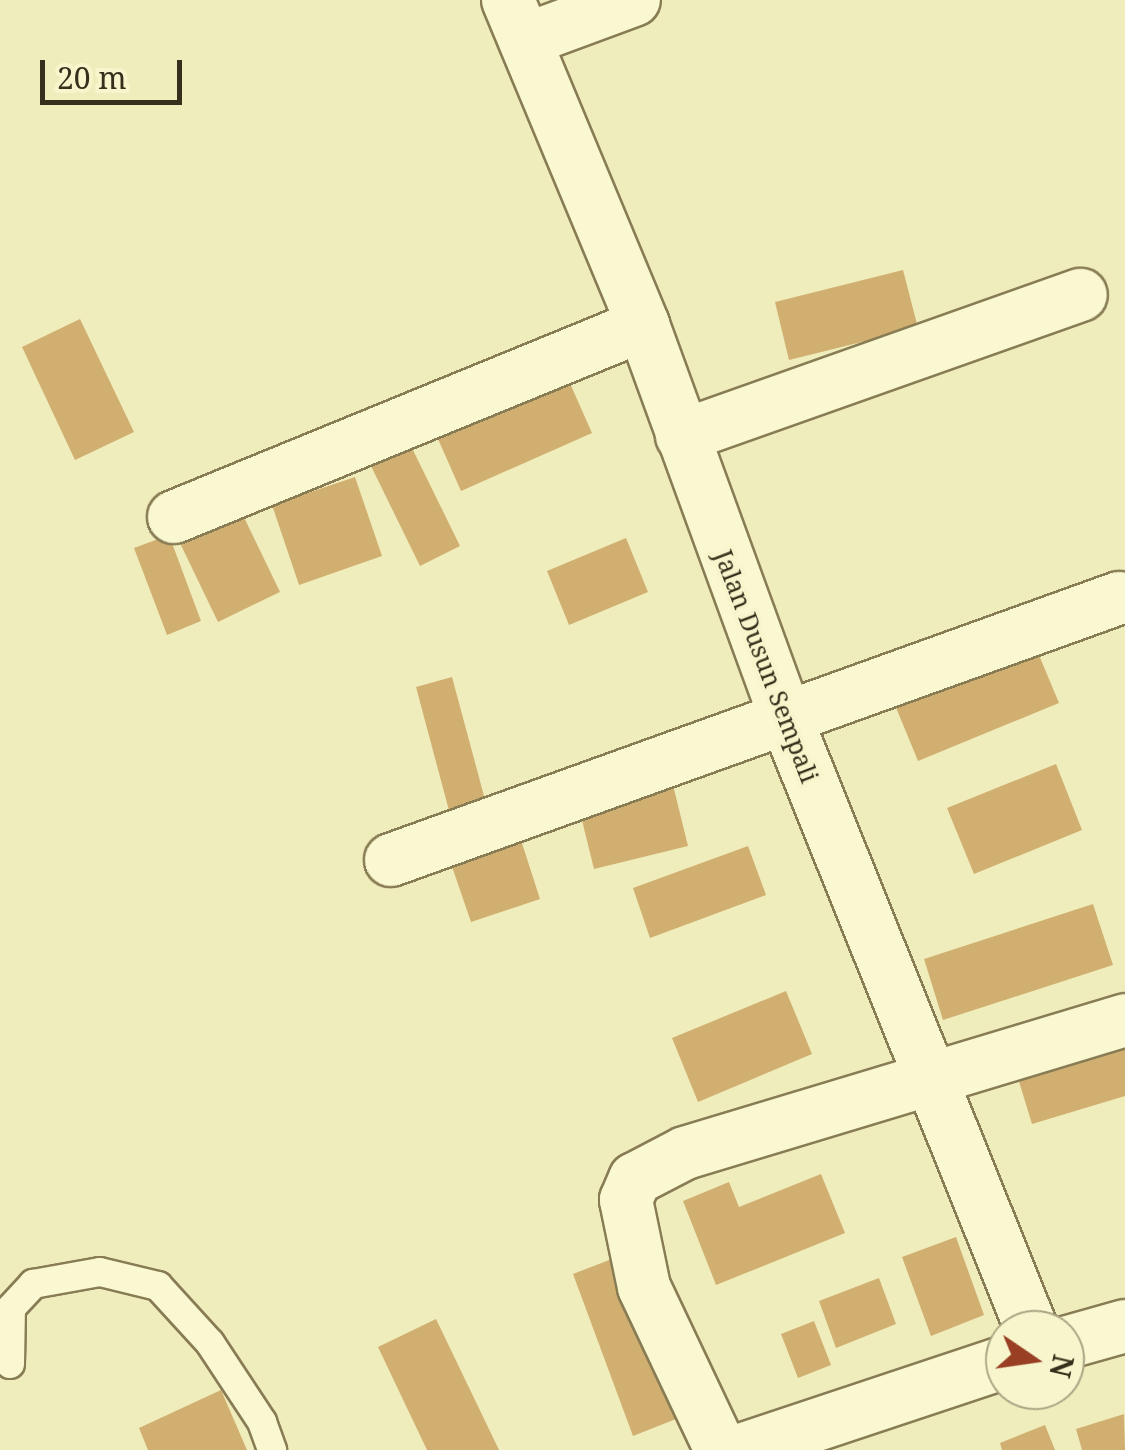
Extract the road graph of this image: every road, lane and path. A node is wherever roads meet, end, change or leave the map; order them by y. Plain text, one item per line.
1 (634, 0) edge
2 (516, 20) edge
3 (1081, 295) dead end
4 (643, 324) junction
5 (682, 436) junction
6 (174, 517) dead end
7 (1119, 598) dead end
8 (785, 716) junction
9 (390, 860) dead end
10 (1125, 1020) edge
11 (928, 1084) junction
12 (1024, 1310) edge
13 (1125, 1326) edge
14 (1085, 1337) edge
15 (10, 1364) dead end
16 (985, 1369) edge
17 (272, 1450) edge
18 (721, 1450) edge
19 (741, 1450) edge

1 - 2 street
2 - 4 street, Jalan Dusun Sempali
3 - 5 street
4 - 5 street, Jalan Dusun Sempali
4 - 6 street
5 - 8 street, Jalan Dusun Sempali
7 - 8 street
8 - 9 street
8 - 11 street, Jalan Dusun Sempali
10 - 11 street
11 - 12 street, Jalan Dusun Sempali
11 - 18 street
13 - 14 street
15 - 17 lane
16 - 19 street

